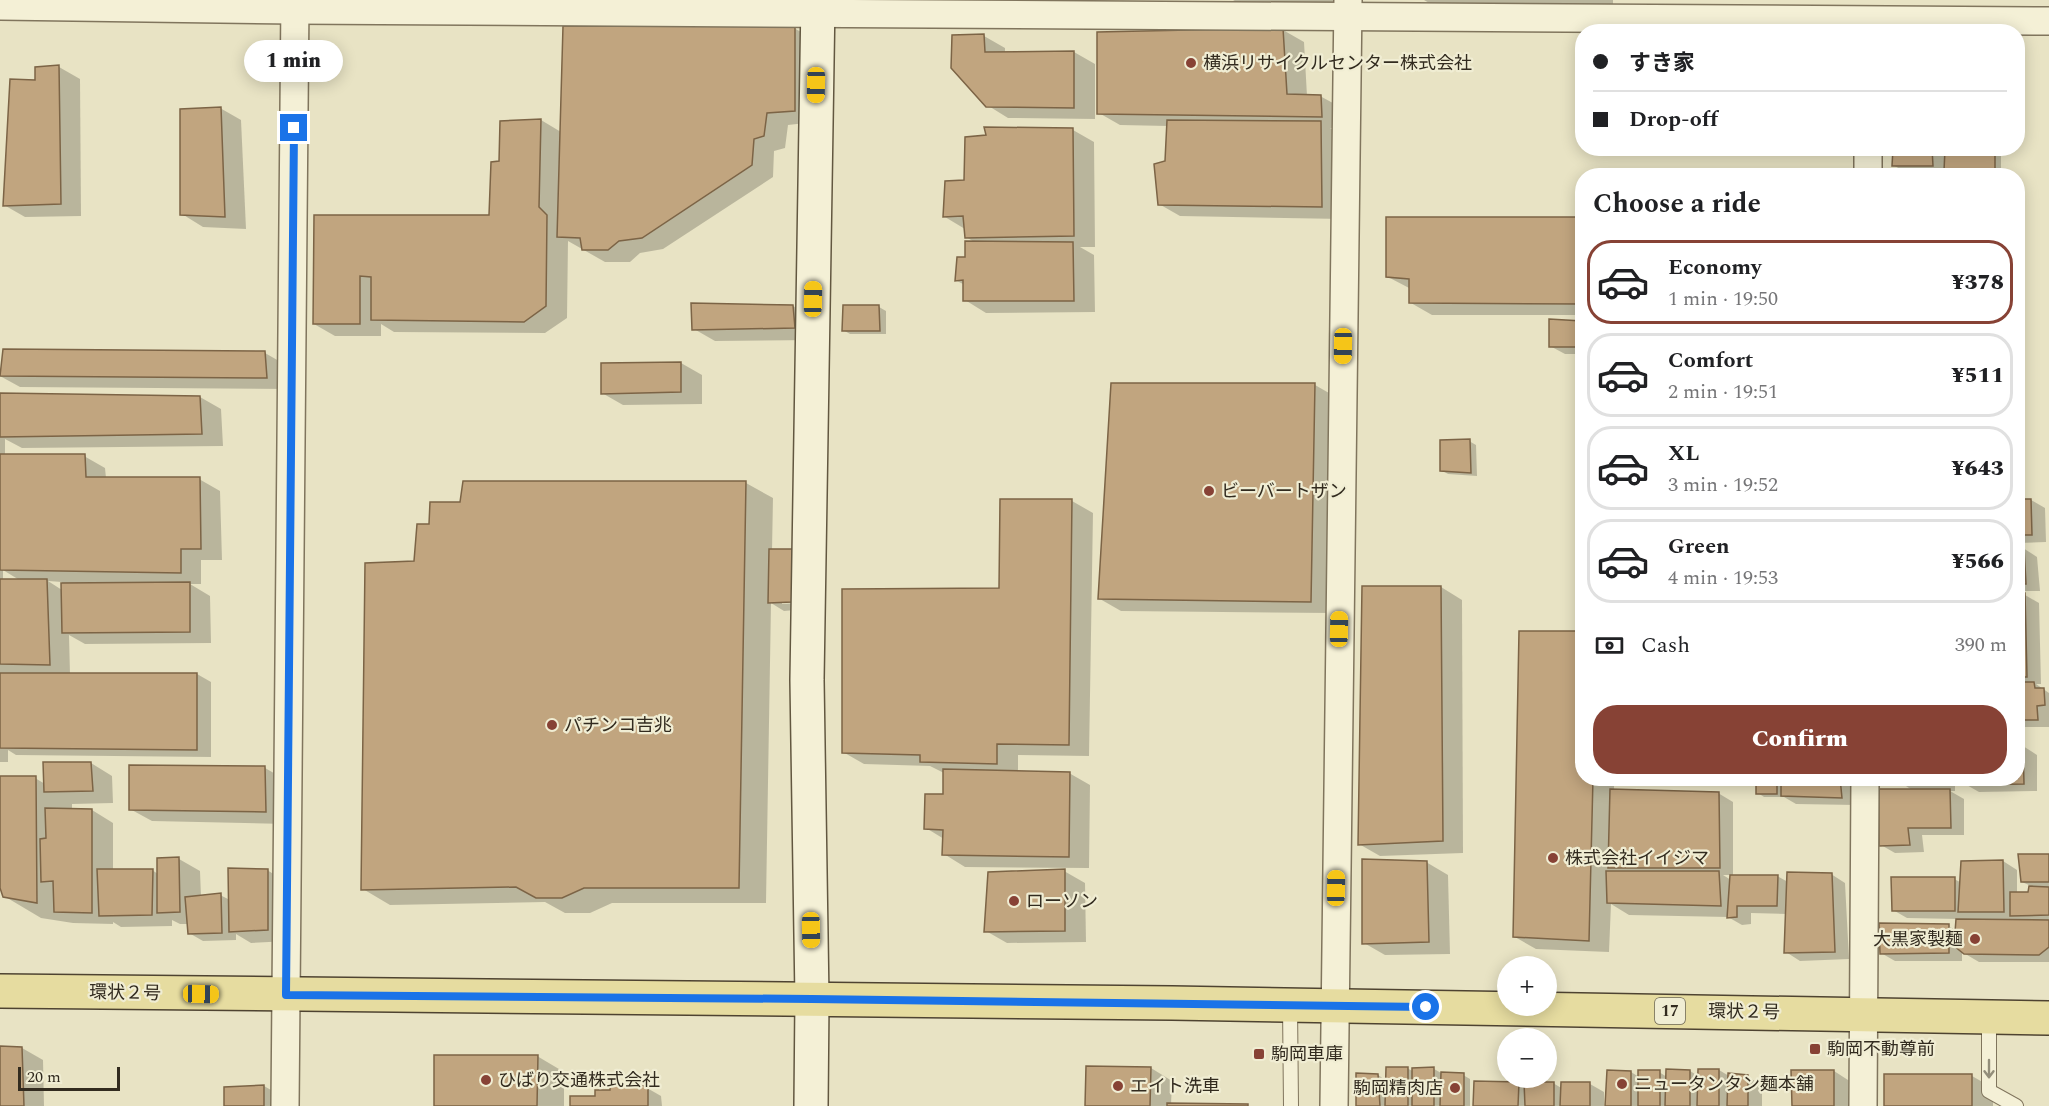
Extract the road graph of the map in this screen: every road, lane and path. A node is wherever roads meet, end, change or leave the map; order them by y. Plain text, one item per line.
1 (295, 5) edge
2 (0, 6) edge
3 (818, 7) edge
4 (1348, 8) edge
5 (1869, 17) edge
6 (2049, 21) edge
7 (1865, 786) edge
8 (0, 991) edge
9 (286, 995) junction
10 (812, 999) junction
11 (1290, 1005) junction
12 (1334, 1005) junction
13 (1864, 1014) junction
14 (1989, 1016) junction
15 (2049, 1018) edge
16 (285, 1106) edge
17 (811, 1106) edge
18 (1291, 1106) edge
19 (1334, 1106) edge
20 (1863, 1106) edge
21 (2016, 1106) edge

1 - 2 street
1 - 3 street
1 - 9 street
3 - 4 street
3 - 10 street
4 - 5 street
4 - 12 street
5 - 6 street
7 - 13 street
8 - 9 main road, 環状２号 / 17
9 - 10 main road, 環状２号 / 17
9 - 16 street
10 - 11 main road, 環状２号 / 17
10 - 17 street
11 - 12 main road, 環状２号 / 17
11 - 18 lane
12 - 13 main road, 環状２号 / 17
12 - 19 street
13 - 14 main road, 環状２号 / 17
13 - 20 street
14 - 15 main road, 環状２号 / 17
14 -> 21 lane

